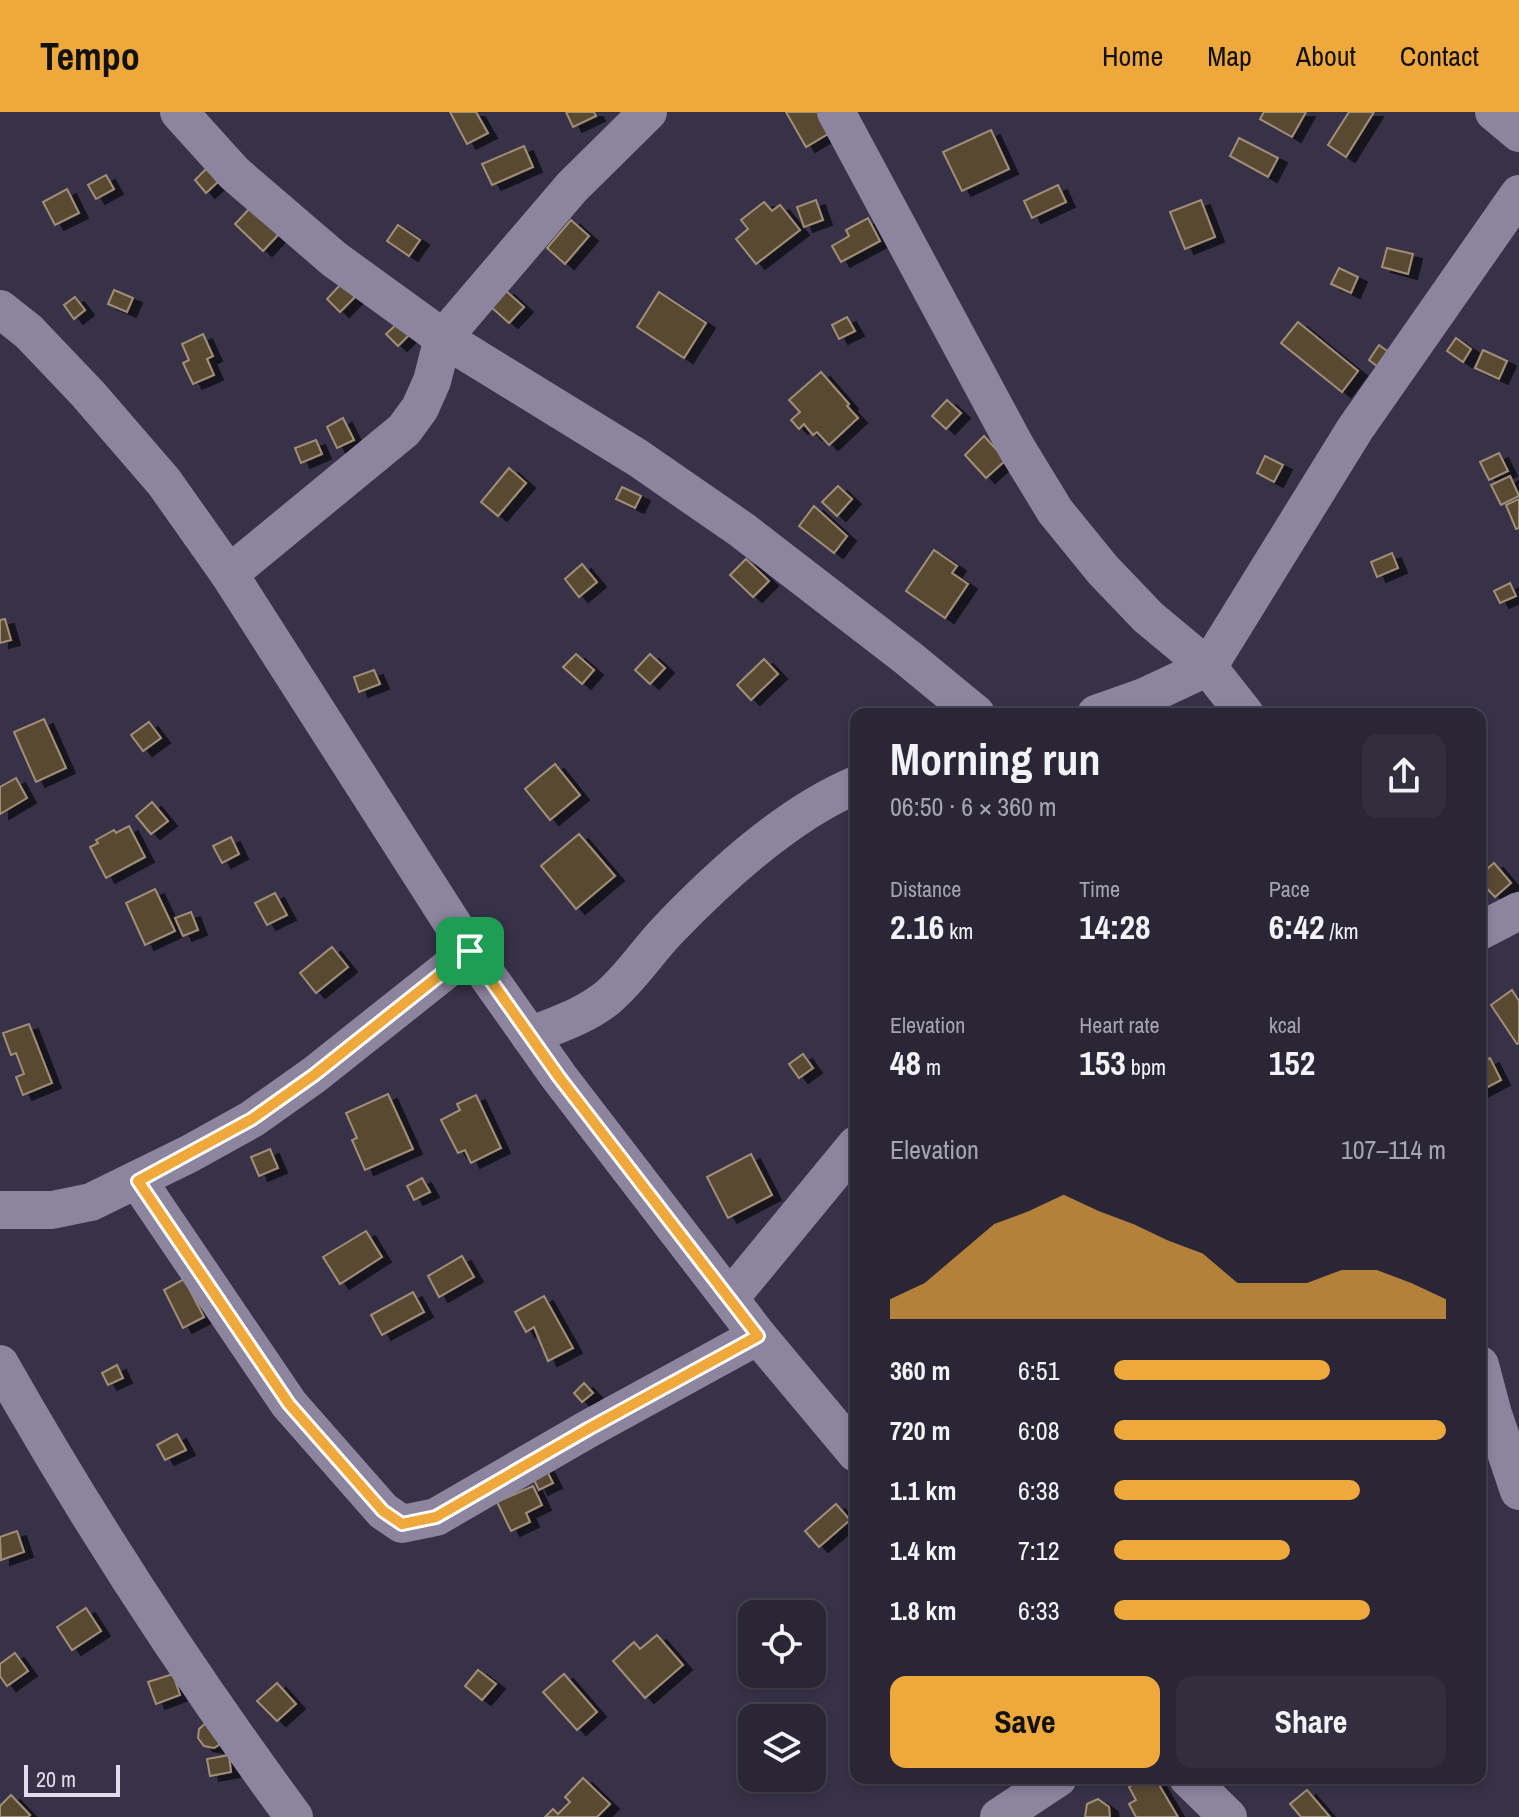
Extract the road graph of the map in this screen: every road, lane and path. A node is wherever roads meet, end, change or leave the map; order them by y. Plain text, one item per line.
1 (836, 112) edge
2 (1494, 112) edge
3 (646, 113) edge
4 (196, 117) edge
5 (1519, 133) edge
6 (1519, 194) edge
7 (0, 309) edge
8 (443, 338) junction
9 (229, 574) junction
10 (1208, 667) junction
11 (969, 708) edge
12 (1113, 708) edge
13 (1240, 708) edge
14 (850, 787) edge
15 (1519, 911) edge
16 (1486, 928) edge
17 (470, 951) junction
18 (530, 1036) junction
19 (850, 1152) edge
20 (138, 1181) junction
21 (0, 1210) edge
22 (730, 1298) junction
23 (758, 1336) junction
24 (0, 1364) edge
25 (1486, 1388) edge
26 (850, 1446) edge
27 (1519, 1491) edge
28 (1049, 1784) edge
29 (1194, 1784) edge
30 (294, 1817) edge
31 (999, 1817) edge
32 (1228, 1817) edge

1 - 10 street
2 - 5 street
3 - 8 street
4 - 8 street
6 - 10 street
7 - 9 street
8 - 9 street
8 - 11 street
9 - 17 street
10 - 12 street
10 - 13 street
14 - 18 street
15 - 16 street
17 - 18 street
17 - 20 street
18 - 22 street
19 - 22 street
20 - 21 street
20 - 23 street
22 - 23 street
23 - 26 street
24 - 30 street
25 - 27 street
28 - 31 street
29 - 32 street

